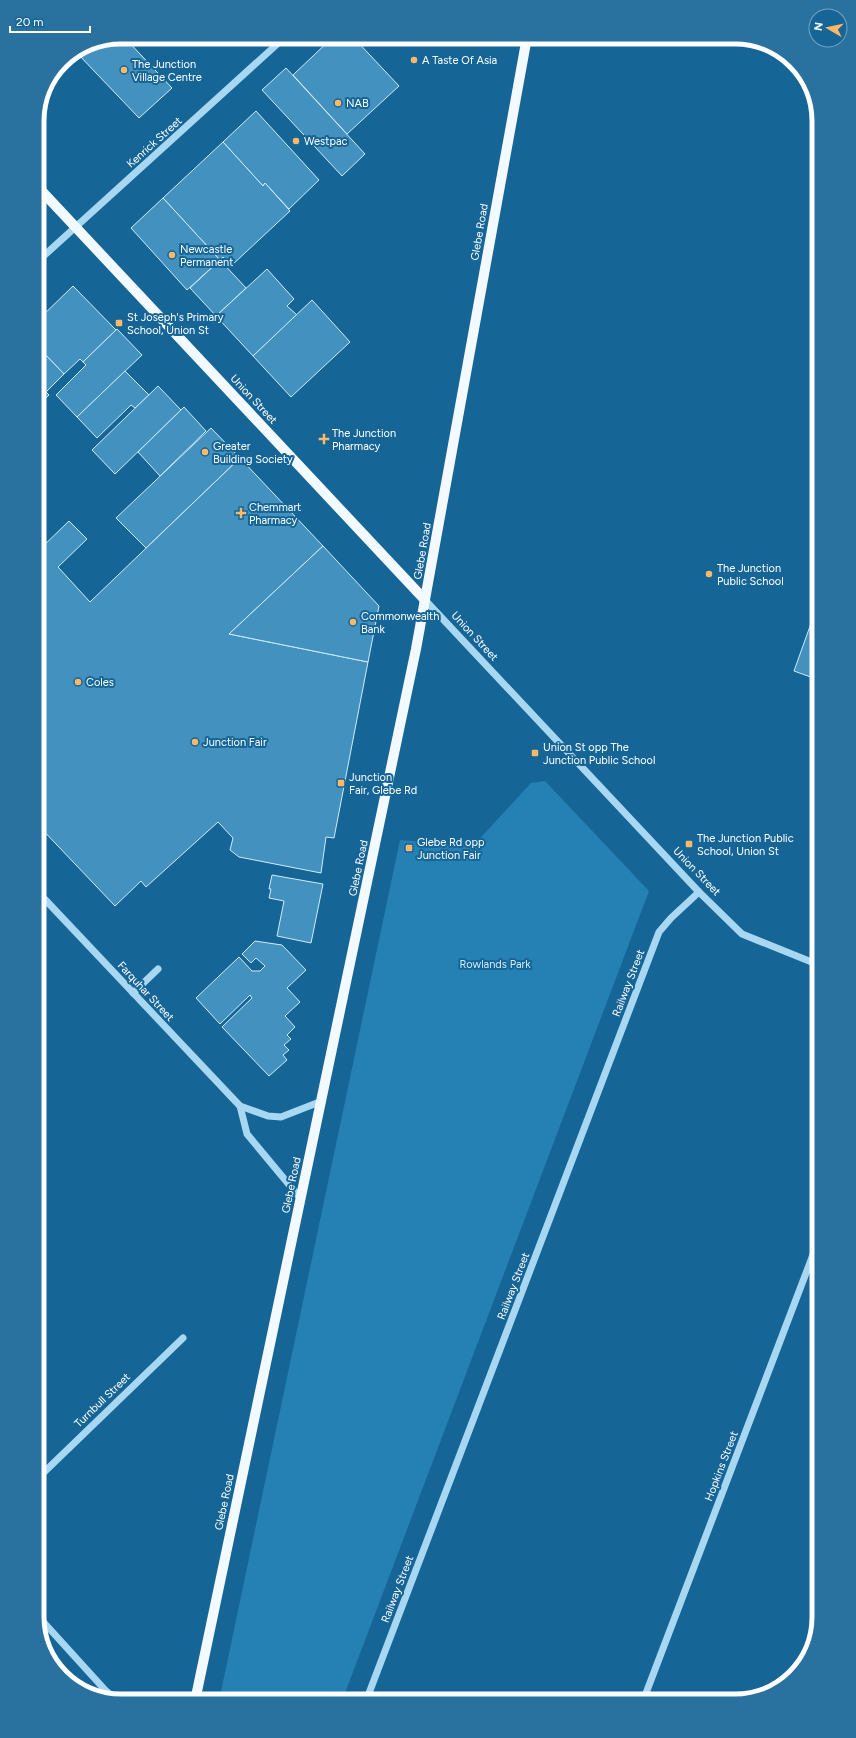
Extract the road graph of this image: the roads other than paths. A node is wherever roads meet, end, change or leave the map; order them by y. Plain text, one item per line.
1 (277, 44) edge
2 (526, 44) edge
3 (44, 193) edge
4 (76, 226) junction
5 (44, 256) edge
6 (425, 600) junction
7 (699, 892) junction
8 (44, 898) edge
9 (812, 962) edge
10 (158, 969) dead end
11 (133, 993) junction
12 (322, 1101) junction
13 (240, 1106) junction
14 (301, 1198) junction
15 (812, 1257) edge
16 (183, 1338) dead end
17 (44, 1472) edge
18 (45, 1623) edge
19 (109, 1693) edge
20 (196, 1694) edge
21 (369, 1694) edge
22 (646, 1694) edge

1 - 4 street, Kenrick Street
2 - 6 main road, Glebe Road
3 - 4 main road, Union Street
4 - 5 street, Kenrick Street
4 - 6 main road, Union Street
6 - 7 street, Union Street
6 - 12 main road, Glebe Road
7 - 9 street, Union Street
7 - 21 street, Railway Street
8 - 11 street, Farquhar Street
10 - 11 street
11 - 13 street, Farquhar Street
12 - 13 street, Farquhar Street
12 - 14 main road, Glebe Road
13 - 14 street, Farquhar Street
14 - 20 main road, Glebe Road
15 - 22 street, Hopkins Street
16 - 17 street, Turnbull Street
18 - 19 street

